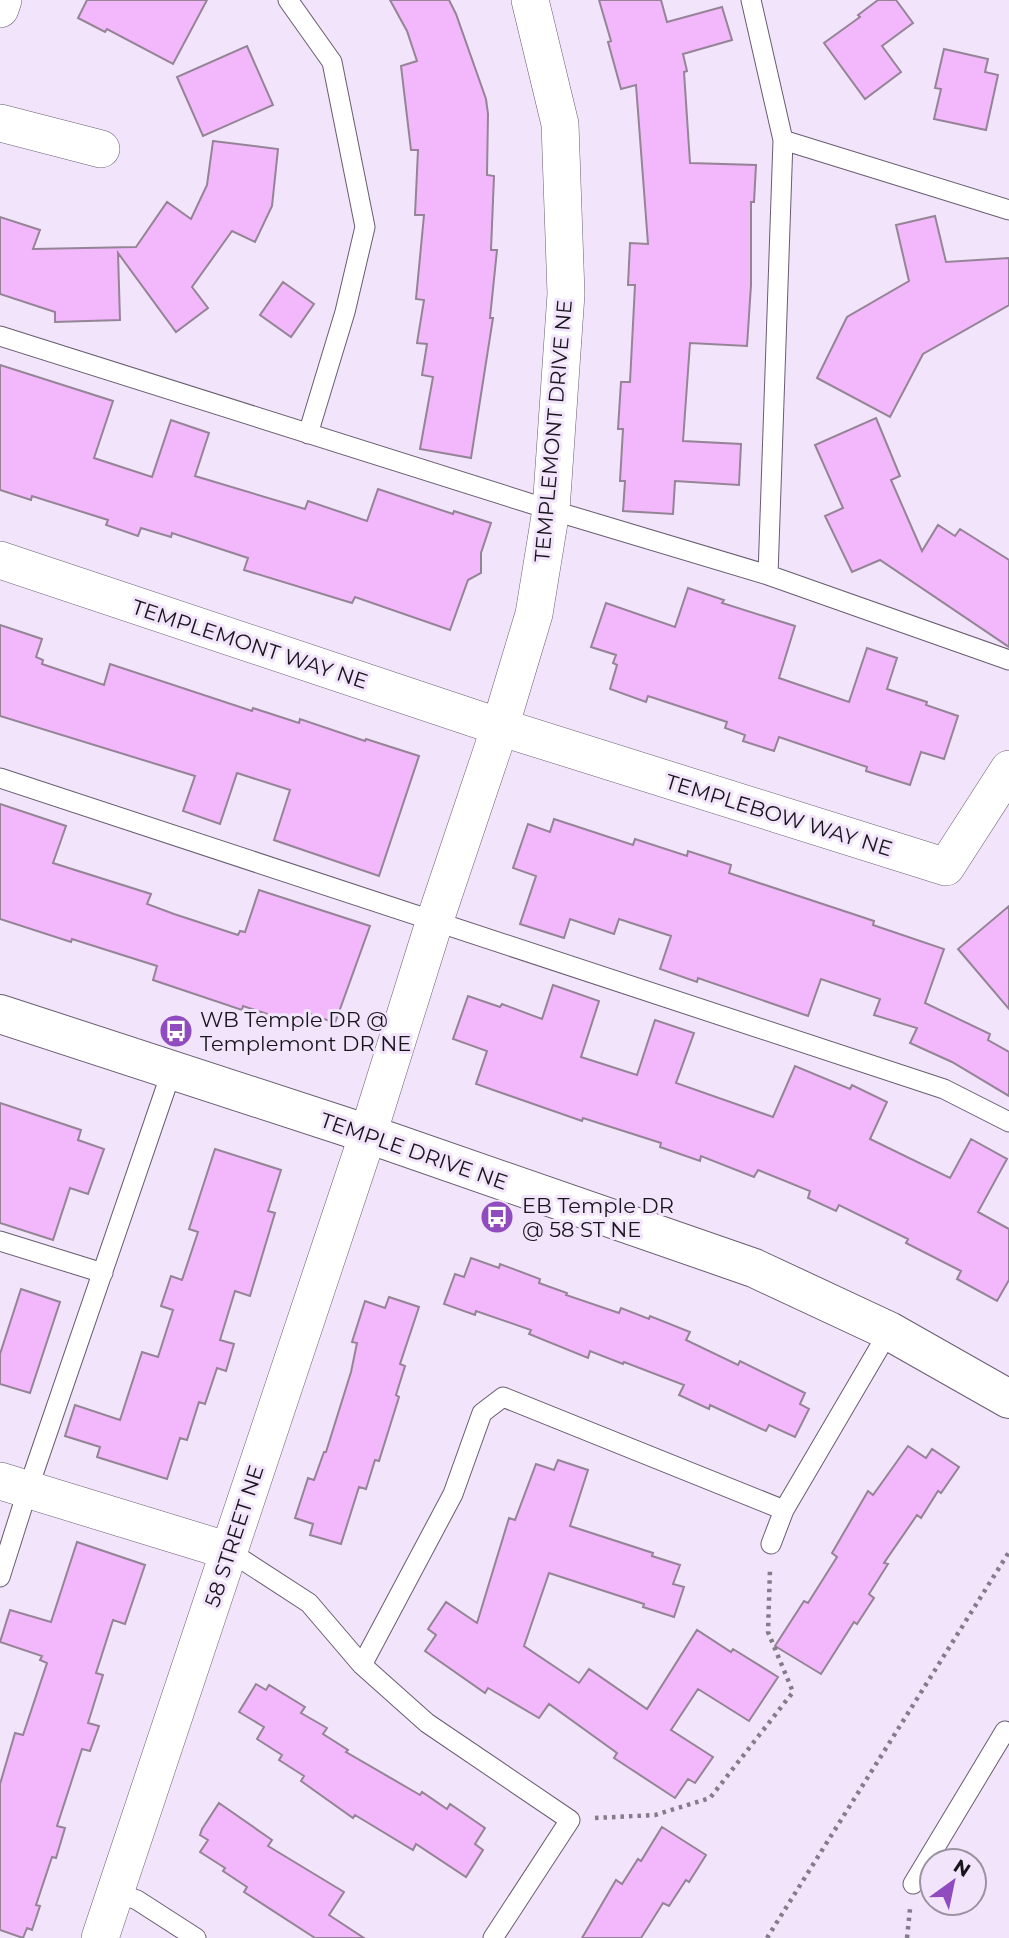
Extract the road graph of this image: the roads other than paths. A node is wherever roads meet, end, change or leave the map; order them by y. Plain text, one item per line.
1 (4, 0) edge
2 (288, 0) edge
3 (530, 0) edge
4 (751, 0) edge
5 (0, 9) edge
6 (0, 123) edge
7 (783, 140) junction
8 (101, 149) dead end
9 (1009, 210) edge
10 (0, 336) edge
11 (308, 434) junction
12 (551, 510) junction
13 (0, 560) edge
14 (768, 575) junction
15 (1009, 660) edge
16 (500, 727) junction
17 (1009, 769) edge
18 (0, 778) edge
19 (434, 923) junction
20 (0, 1014) edge
21 (172, 1070) junction
22 (1009, 1122) edge
23 (368, 1134) junction
24 (0, 1241) edge
25 (103, 1273) junction
26 (889, 1331) junction
27 (1009, 1399) edge
28 (14, 1485) edge
29 (784, 1510) junction
30 (771, 1544) road end
31 (229, 1551) junction
32 (0, 1577) edge
33 (362, 1665) junction
34 (1009, 1734) edge
35 (913, 1884) dead end
36 (115, 1892) junction
37 (100, 1938) edge
38 (197, 1938) edge
39 (493, 1938) edge

1 - 5 street
2 - 11 lane
3 - 12 street, TEMPLEMONT DRIVE NE
4 - 7 lane
6 - 8 street
7 - 9 lane
7 - 14 lane
10 - 11 lane
11 - 12 lane
12 - 14 lane
12 - 16 street, TEMPLEMONT DRIVE NE
13 - 16 street, TEMPLEMONT WAY NE
14 - 15 lane
16 - 17 street, TEMPLEBOW WAY NE
16 - 19 street, TEMPLEMONT DRIVE NE
18 - 19 lane
19 - 22 lane
19 - 23 street, TEMPLEMONT DRIVE NE
20 - 21 street, TEMPLE DRIVE NE
21 - 23 street, TEMPLE DRIVE NE
21 - 25 lane
23 - 26 street, TEMPLE DRIVE NE
23 - 31 street, 58 STREET NE
24 - 25 lane
25 - 28 lane
26 - 27 street, TEMPLE DRIVE NE
26 - 29 lane
28 - 31 street
28 - 32 lane
29 - 30 lane
29 - 33 lane
31 - 33 lane
31 - 36 street, 58 STREET NE
33 - 39 lane
34 - 35 lane
36 - 37 street, 58 STREET NE
36 - 38 lane

